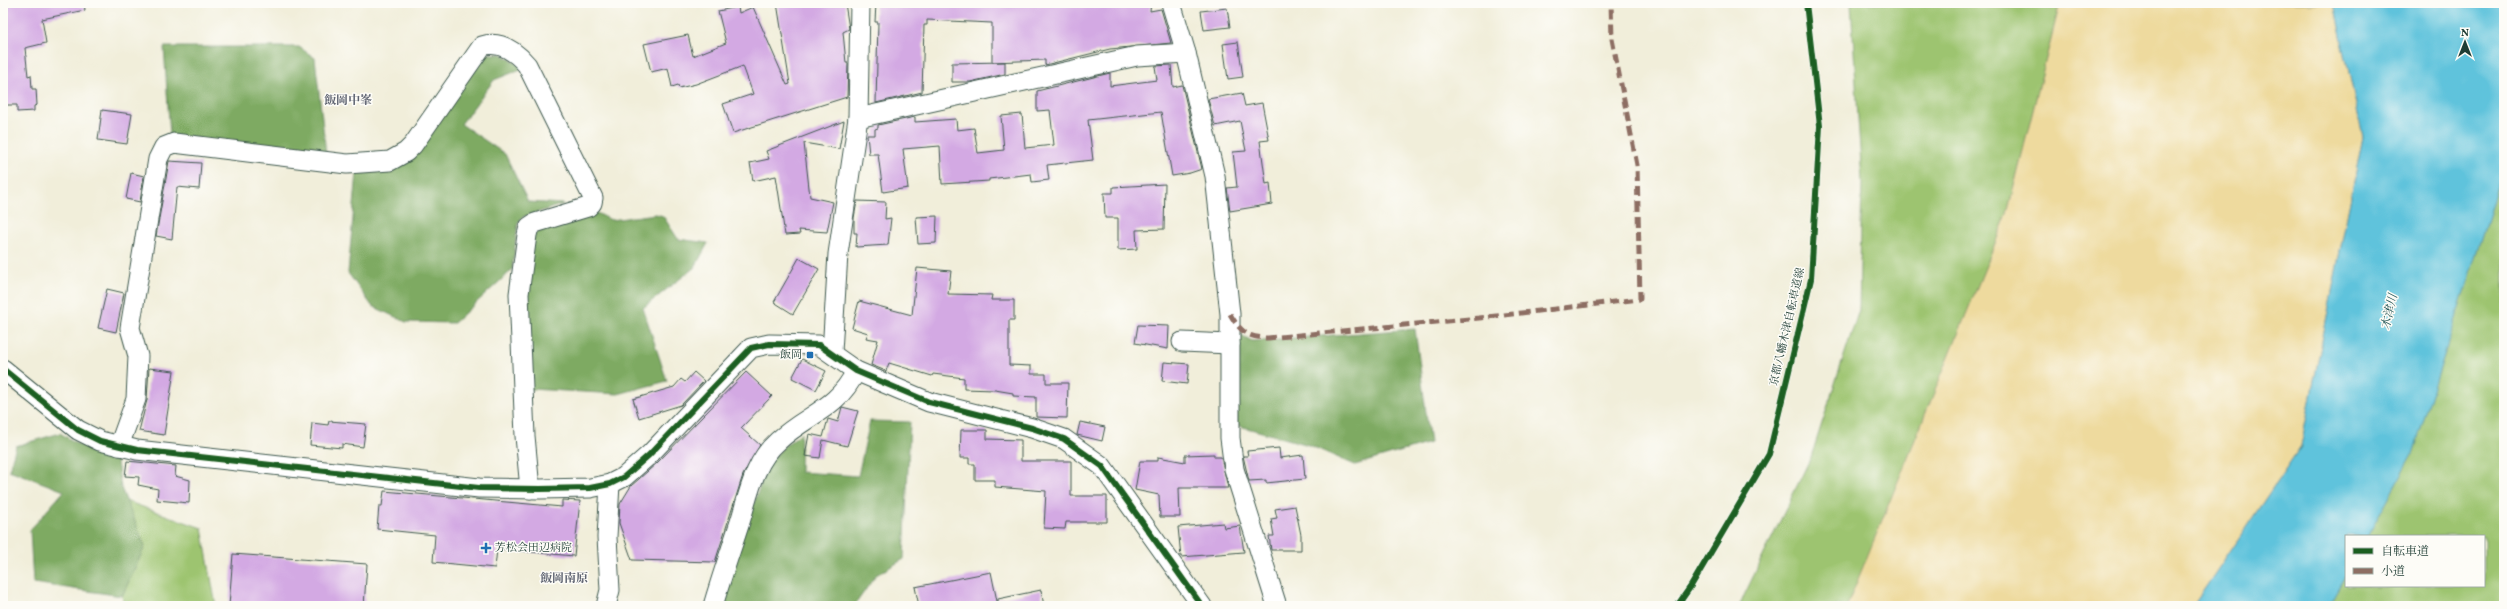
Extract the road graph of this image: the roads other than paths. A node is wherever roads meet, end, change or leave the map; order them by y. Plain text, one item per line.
1 (860, 3) edge
2 (1171, 3) edge
3 (1186, 52) junction
4 (858, 118) junction
5 (1182, 342) dead end
6 (1230, 344) junction
7 (832, 352) junction
8 (3, 369) edge
9 (856, 371) junction
10 (119, 446) junction
11 (610, 484) junction
12 (530, 489) junction
13 (606, 606) edge
14 (713, 606) edge
15 (1202, 606) edge
16 (1277, 606) edge

1 - 4 street
2 - 3 street
3 - 4 street
3 - 6 street
4 - 7 street
5 - 6 street
6 - 16 street
7 - 9 street
7 - 11 street
8 - 10 street
9 - 14 street
9 - 15 street
10 - 12 street
10 - 12 street
11 - 12 street
11 - 13 street

